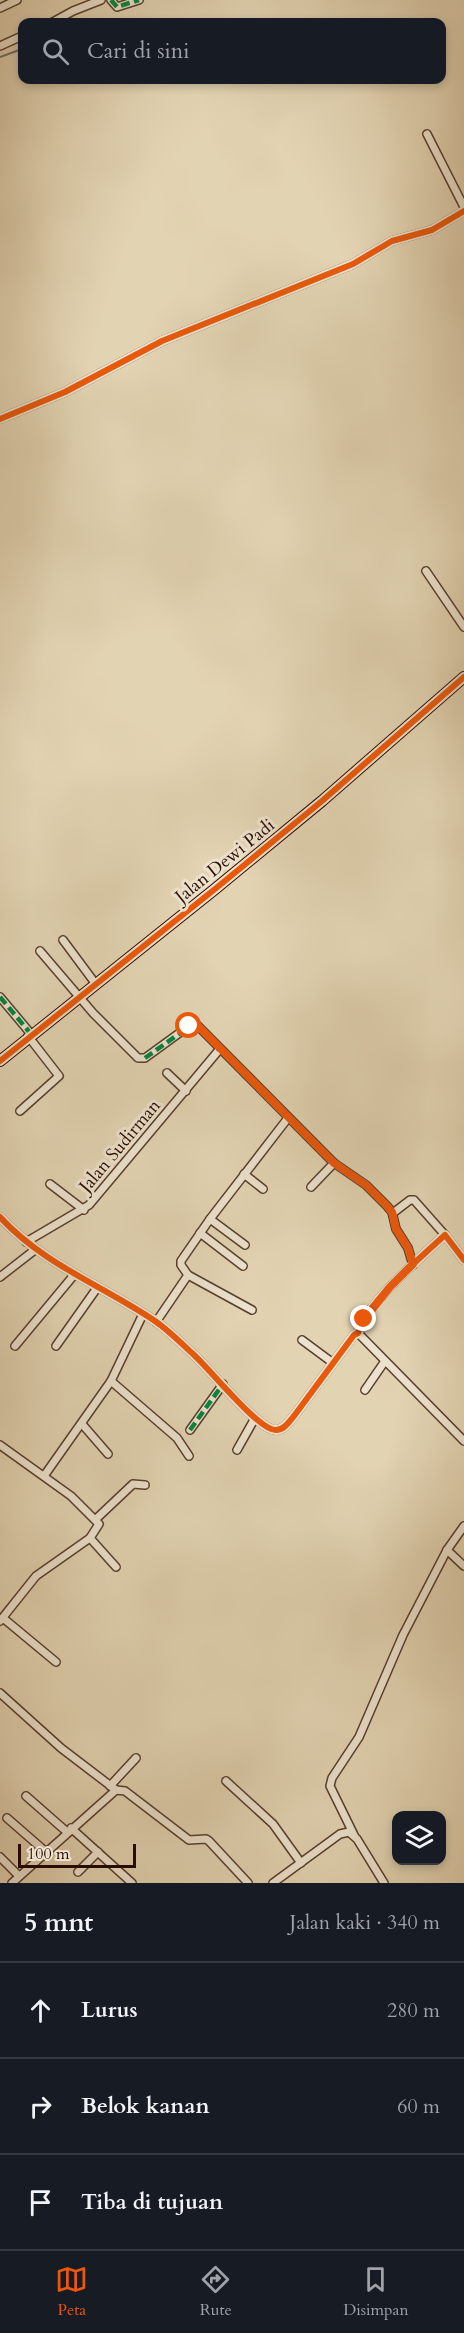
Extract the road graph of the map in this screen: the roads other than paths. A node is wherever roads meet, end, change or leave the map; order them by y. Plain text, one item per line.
1 (17, 0) edge
2 (101, 0) edge
3 (111, 0) edge
4 (139, 0) edge
5 (0, 8) edge
6 (60, 18) edge
7 (18, 38) edge
8 (0, 46) edge
9 (427, 134) dead end
10 (464, 209) edge
11 (0, 419) edge
12 (426, 571) dead end
13 (464, 627) edge
14 (464, 677) edge
15 (63, 940) dead end
16 (40, 951) dead end
17 (95, 983) junction
18 (79, 996) junction
19 (0, 997) edge
20 (30, 1035) junction
21 (219, 1050) junction
22 (0, 1061) edge
23 (167, 1073) dead end
24 (186, 1091) junction
25 (20, 1111) dead end
26 (288, 1118) junction
27 (334, 1163) junction
28 (244, 1174) junction
29 (50, 1184) dead end
30 (311, 1186) dead end
31 (263, 1189) dead end
32 (84, 1210) junction
33 (393, 1213) junction
34 (0, 1217) edge
35 (210, 1219) junction
36 (200, 1233) junction
37 (445, 1235) junction
38 (26, 1242) junction
39 (245, 1245) dead end
40 (36, 1249) junction
41 (464, 1260) edge
42 (413, 1264) junction
43 (243, 1266) dead end
44 (74, 1275) junction
45 (188, 1275) junction
46 (0, 1277) edge
47 (97, 1288) junction
48 (252, 1310) dead end
49 (143, 1314) junction
50 (156, 1322) junction
51 (358, 1333) junction
52 (302, 1340) dead end
53 (15, 1346) dead end
54 (56, 1346) dead end
55 (385, 1361) junction
56 (333, 1363) junction
57 (111, 1381) junction
58 (223, 1384) junction
59 (365, 1390) dead end
60 (255, 1418) junction
61 (82, 1424) junction
62 (190, 1430) dead end
63 (464, 1442) edge
64 (0, 1445) edge
65 (237, 1450) dead end
66 (108, 1454) dead end
67 (189, 1456) dead end
68 (44, 1476) junction
69 (145, 1485) dead end
70 (97, 1523) junction
71 (463, 1530) edge
72 (90, 1538) junction
73 (447, 1550) junction
74 (464, 1566) edge
75 (116, 1567) dead end
76 (1, 1620) edge
77 (56, 1662) dead end
78 (0, 1693) edge
79 (136, 1758) dead end
80 (226, 1781) dead end
81 (113, 1788) junction
82 (26, 1796) dead end
83 (7, 1818) dead end
84 (69, 1830) junction
85 (354, 1835) junction
86 (46, 1852) junction
87 (98, 1852) junction
88 (0, 1857) edge
89 (301, 1863) junction
90 (78, 1872) dead end
91 (19, 1876) junction
92 (12, 1883) edge
93 (132, 1883) edge
94 (248, 1883) edge
95 (273, 1883) edge
96 (384, 1883) edge

1 - 5 street
2 - 6 street
3 - 4 street
7 - 8 street
9 - 10 street
10 - 11 street
12 - 13 street
14 - 17 street, Jalan Dewi Padi
15 - 17 street
16 - 18 street
17 - 18 street, Jalan Dewi Padi
18 - 20 street, Jalan Dewi Padi
18 - 21 street
19 - 20 street
20 - 22 street, Jalan Dewi Padi
20 - 25 street
21 - 24 street, Jalan Sudirman
21 - 26 street
23 - 24 street
24 - 32 street, Jalan Sudirman
26 - 27 street
26 - 28 street
27 - 30 street
27 - 33 street
28 - 31 street
28 - 35 street
29 - 32 street
32 - 38 street, Jalan Sudirman
33 - 37 street
33 - 42 street
34 - 38 street
35 - 36 street
35 - 39 street
36 - 43 street
36 - 45 street
37 - 41 street
37 - 42 street
38 - 40 street
40 - 44 street
40 - 46 street
42 - 51 street
44 - 47 street
44 - 53 street
45 - 48 street
45 - 50 street
47 - 49 street
47 - 54 street
49 - 50 street
49 - 57 street
50 - 58 street
51 - 55 street
51 - 56 street
52 - 56 street
55 - 59 street
55 - 63 street
56 - 60 street
57 - 61 street
57 - 67 street
58 - 60 street
58 - 62 street
60 - 65 street
61 - 66 street
61 - 68 street
64 - 68 street
68 - 70 street
69 - 70 street
70 - 72 street
71 - 73 street
72 - 75 street
72 - 76 street
73 - 74 street
73 - 85 street
76 - 77 street
78 - 81 street
79 - 81 street
80 - 89 street
81 - 84 street
81 - 94 street
82 - 84 street
83 - 86 street
84 - 86 street
84 - 87 street
85 - 89 street
85 - 96 street
86 - 91 street
87 - 90 street
87 - 93 street
88 - 91 street
89 - 95 street
91 - 92 street

